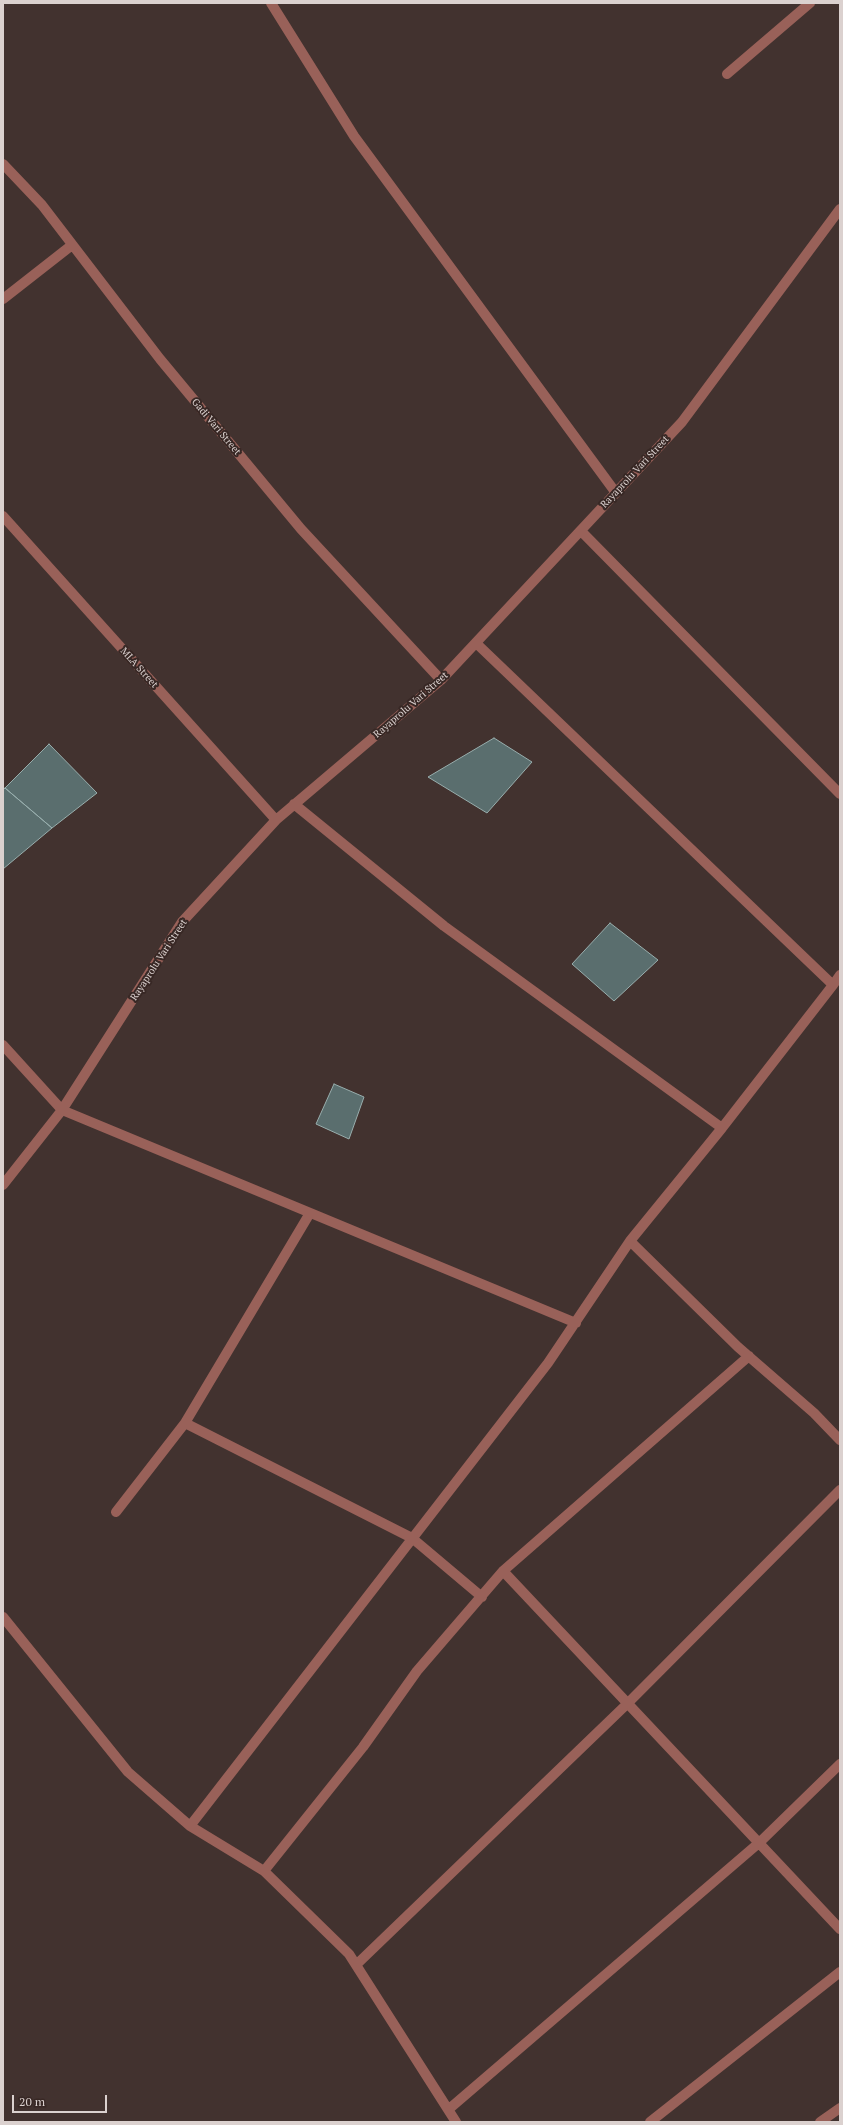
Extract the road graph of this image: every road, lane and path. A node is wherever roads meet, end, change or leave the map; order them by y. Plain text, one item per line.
1 (271, 3) edge
2 (810, 3) edge
3 (727, 74) dead end
4 (3, 164) edge
5 (840, 208) edge
6 (836, 222) edge
7 (72, 245) junction
8 (3, 300) edge
9 (616, 493) junction
10 (3, 516) edge
11 (581, 530) junction
12 (476, 643) junction
13 (442, 680) junction
14 (840, 794) edge
15 (294, 804) junction
16 (276, 820) junction
17 (840, 975) edge
18 (833, 985) junction
19 (3, 1045) edge
20 (62, 1110) junction
21 (722, 1128) junction
22 (3, 1185) edge
23 (310, 1212) junction
24 (630, 1242) junction
25 (576, 1323) junction
26 (749, 1356) junction
27 (185, 1423) junction
28 (840, 1440) edge
29 (840, 1490) edge
30 (116, 1512) dead end
31 (412, 1538) junction
32 (503, 1572) junction
33 (482, 1596) junction
34 (3, 1616) edge
35 (628, 1703) junction
36 (840, 1764) edge
37 (190, 1826) junction
38 (760, 1842) junction
39 (264, 1871) junction
40 (840, 1929) edge
41 (356, 1965) junction
42 (840, 1972) edge
43 (840, 2108) edge
44 (449, 2109) junction
45 (456, 2122) edge
46 (650, 2122) edge
47 (820, 2122) edge

1 - 9 street
2 - 3 street
4 - 7 street, Gadi Vari Street
5 - 6 street, Rayaprolu Vari Street
6 - 9 street, Rayaprolu Vari Street
7 - 8 street
7 - 13 street, Gadi Vari Street
9 - 11 street, Rayaprolu Vari Street
10 - 16 street, MLA Street
11 - 12 street, Rayaprolu Vari Street
11 - 14 street
12 - 13 street, Rayaprolu Vari Street
12 - 18 street
13 - 15 street, Rayaprolu Vari Street
15 - 16 street, Rayaprolu Vari Street
15 - 21 street
16 - 20 street, Rayaprolu Vari Street
17 - 18 street
18 - 21 street
19 - 20 street
20 - 22 street, Rayaprolu Vari Street
20 - 23 street
21 - 24 street
23 - 25 street
23 - 27 street
24 - 25 street
24 - 26 street
25 - 31 street
26 - 28 street
26 - 32 street
27 - 30 street
27 - 31 street
29 - 35 street
31 - 33 street
31 - 37 street
32 - 33 street
32 - 35 street
33 - 39 street
34 - 37 street
35 - 38 street
35 - 41 street
36 - 38 street
37 - 39 street
38 - 40 street
38 - 44 street
39 - 41 street
41 - 44 street
42 - 46 street
43 - 47 street
44 - 45 street

